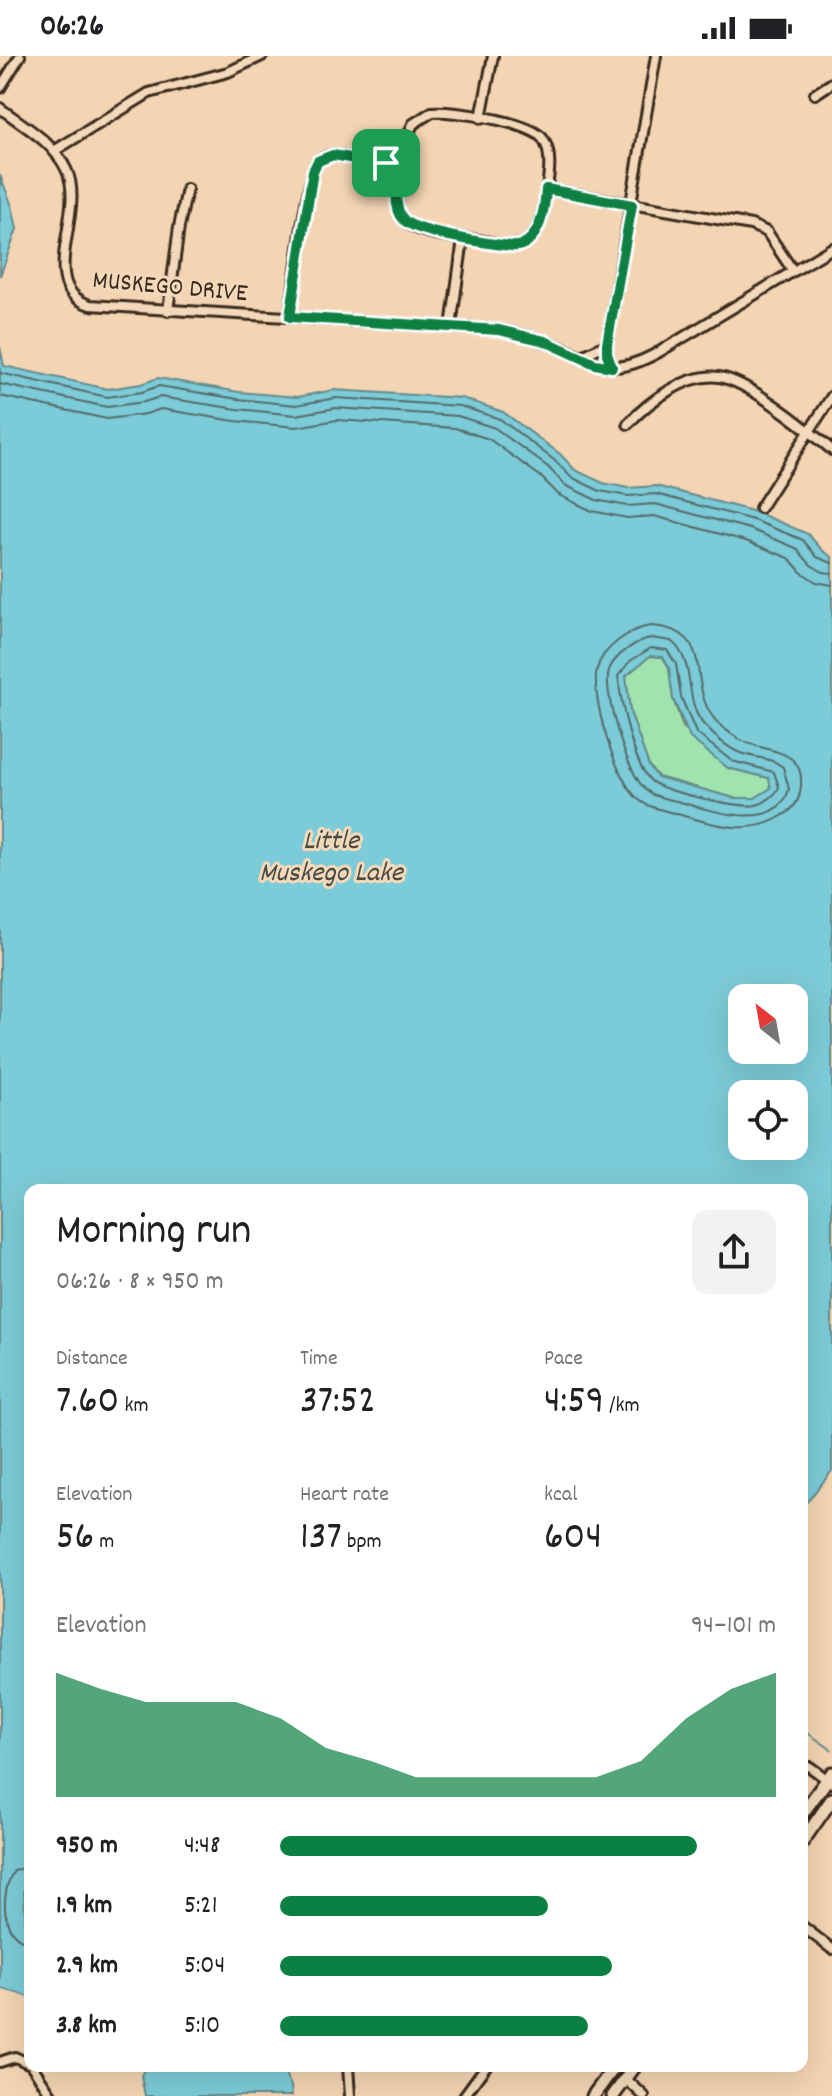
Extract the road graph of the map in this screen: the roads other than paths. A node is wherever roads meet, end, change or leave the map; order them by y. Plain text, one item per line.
1 (20, 56) edge
2 (262, 56) edge
3 (493, 56) edge
4 (656, 56) edge
5 (832, 83) edge
6 (0, 88) edge
7 (815, 94) dead end
8 (0, 108) edge
9 (481, 118) junction
10 (54, 151) junction
11 (400, 167) junction
12 (187, 189) dead end
13 (546, 189) junction
14 (632, 205) junction
15 (463, 239) junction
16 (832, 248) edge
17 (793, 271) junction
18 (168, 311) junction
19 (290, 317) junction
20 (451, 327) junction
21 (607, 344) junction
22 (580, 357) junction
23 (612, 367) junction
24 (832, 396) edge
25 (628, 424) dead end
26 (808, 431) junction
27 (832, 450) edge
28 (760, 508) dead end
29 (810, 1767) dead end
30 (830, 1778) edge
31 (832, 1799) edge
32 (808, 1806) edge
33 (808, 1833) edge
34 (808, 1931) edge
35 (832, 1949) edge
36 (0, 2062) edge
37 (24, 2062) edge
38 (36, 2072) edge
39 (348, 2072) edge
40 (482, 2072) edge
41 (611, 2072) edge
42 (631, 2072) edge
43 (626, 2079) junction
44 (52, 2096) edge
45 (350, 2096) edge
46 (464, 2096) edge
47 (593, 2096) edge
48 (613, 2096) edge
49 (644, 2096) edge

1 - 6 street
2 - 10 street
3 - 9 street
4 - 14 street
5 - 7 street
8 - 10 street, MUSKEGO DRIVE
9 - 11 street
9 - 13 street
10 - 18 street, MUSKEGO DRIVE
11 - 15 street
11 - 19 street
12 - 18 street
13 - 14 street
13 - 15 street
14 - 17 street
14 - 21 street
15 - 20 street
16 - 17 street
17 - 23 street
18 - 19 street, MUSKEGO DRIVE
19 - 20 street, MUSKEGO DRIVE
20 - 22 street, MUSKEGO DRIVE
21 - 22 street
21 - 23 street
22 - 23 street, MUSKEGO DRIVE
24 - 26 street
25 - 26 street
26 - 27 street
26 - 28 street
29 - 30 street
30 - 32 main road
31 - 33 main road
34 - 35 street
36 - 37 street
38 - 44 street
39 - 45 street
40 - 46 street
41 - 47 main road
42 - 43 main road
43 - 48 main road
43 - 49 street

